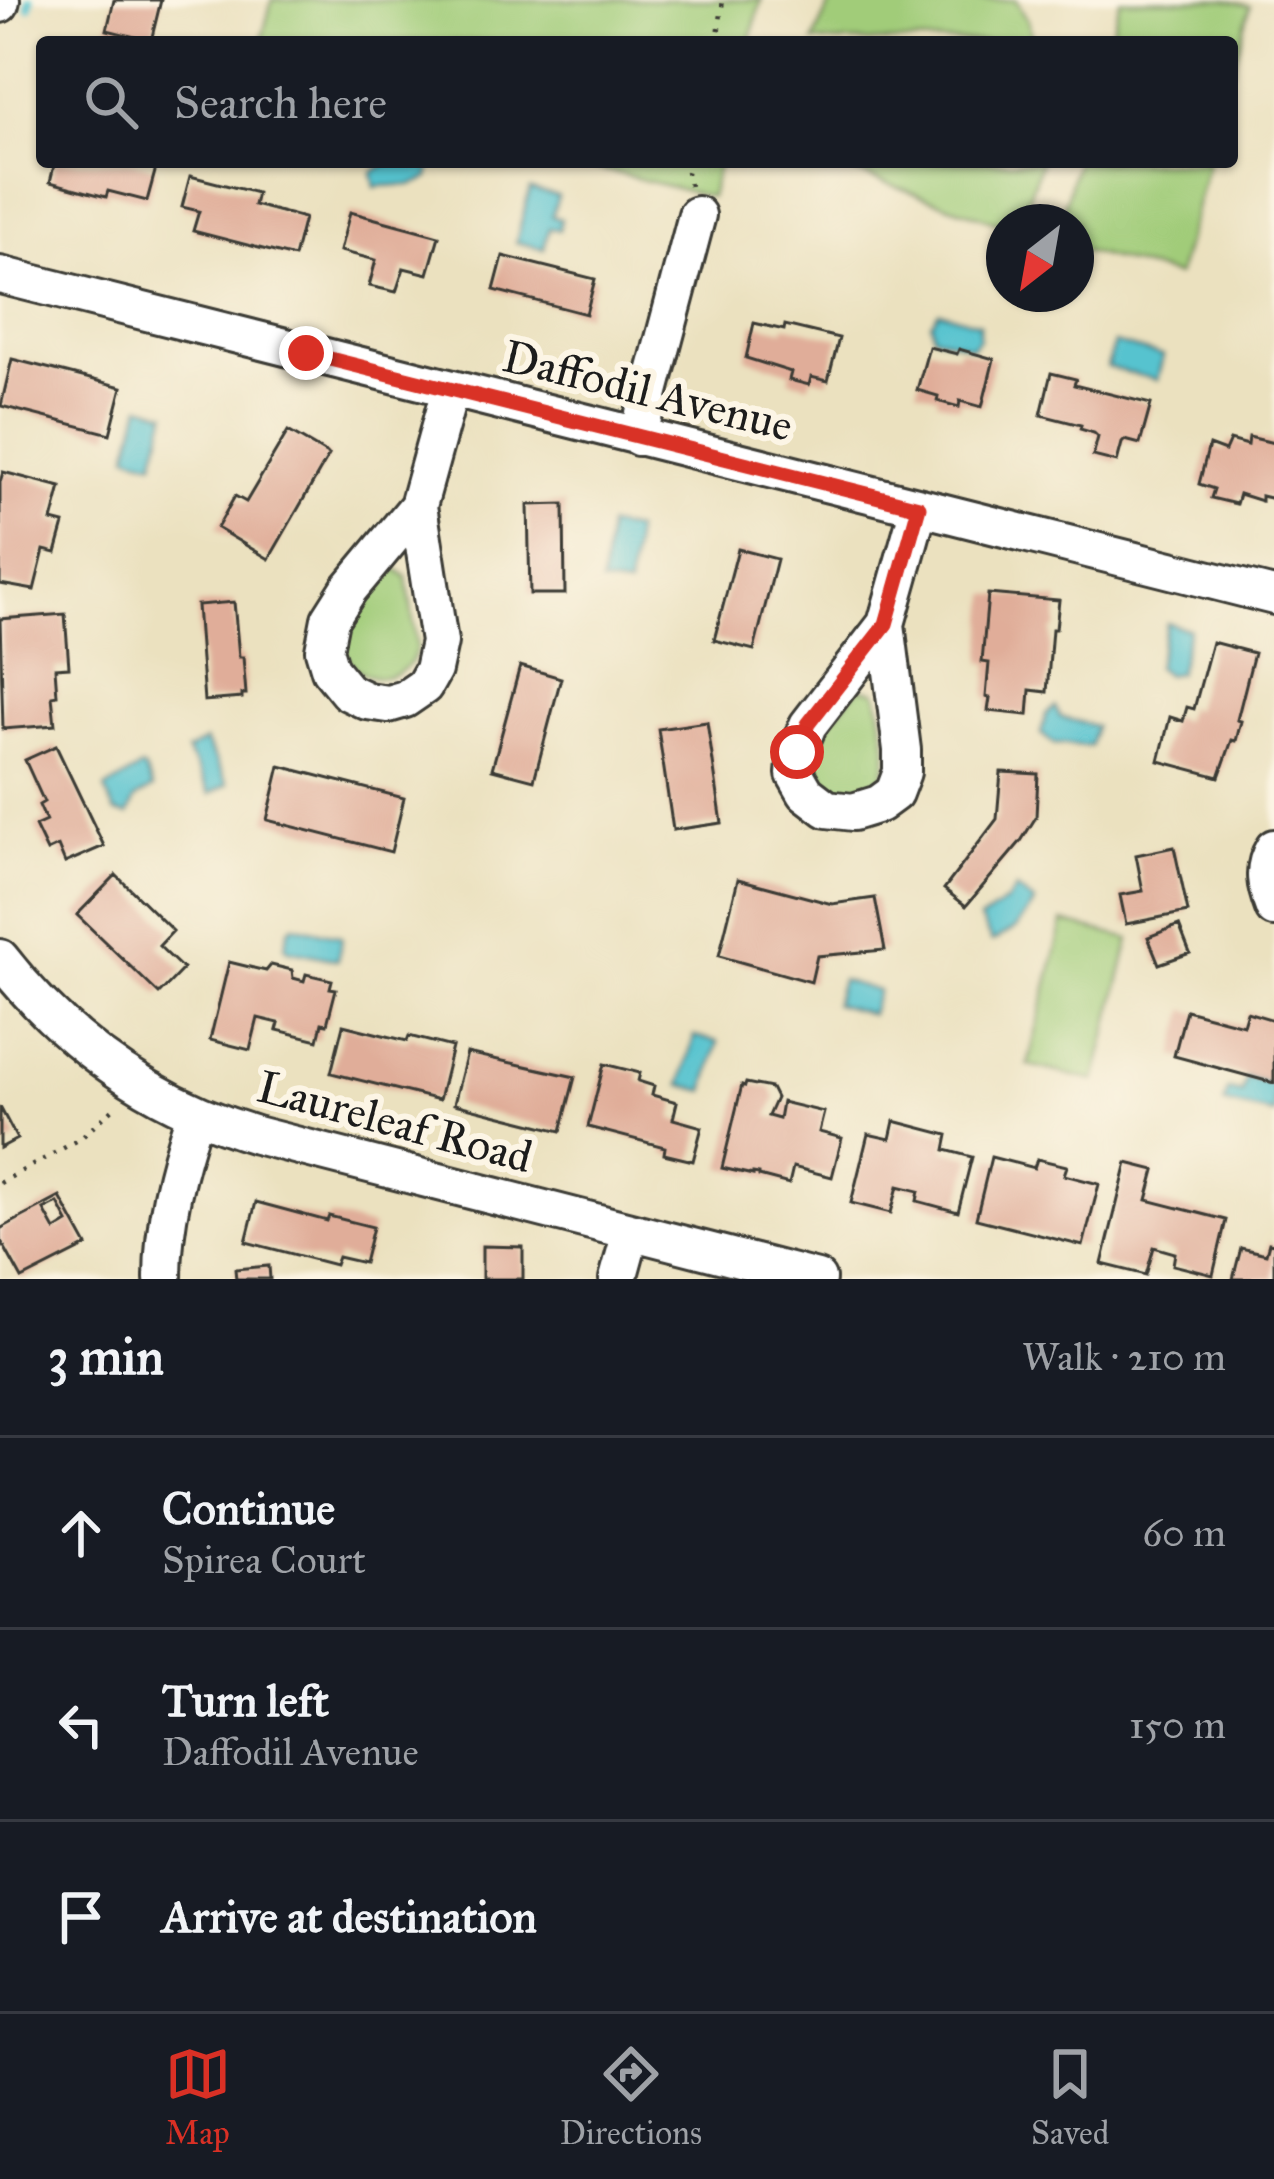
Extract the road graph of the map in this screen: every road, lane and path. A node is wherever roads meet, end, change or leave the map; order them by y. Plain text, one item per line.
1 (723, 0) edge
2 (719, 36) edge
3 (697, 215) dead end
4 (0, 275) edge
5 (450, 390) junction
6 (638, 437) junction
7 (418, 506) junction
8 (919, 507) junction
9 (1274, 596) edge
10 (886, 624) junction
11 (1274, 848) edge
12 (1274, 908) edge
13 (0, 958) edge
14 (138, 1084) junction
15 (196, 1114) junction
16 (0, 1183) edge
17 (631, 1232) junction
18 (163, 1279) edge
19 (617, 1279) edge
20 (817, 1279) edge

1 - 2 path
3 - 6 street
4 - 5 street, Daffodil Avenue
5 - 6 street, Daffodil Avenue
5 - 7 street
6 - 8 street, Daffodil Avenue
7 - 7 street
8 - 9 street, Daffodil Avenue
8 - 10 street
10 - 10 street
11 - 12 street
13 - 14 street, Laureleaf Road
14 - 15 street, Laureleaf Road
14 - 16 path
15 - 17 street, Laureleaf Road
15 - 18 street
17 - 19 street
17 - 20 street, Laureleaf Road

